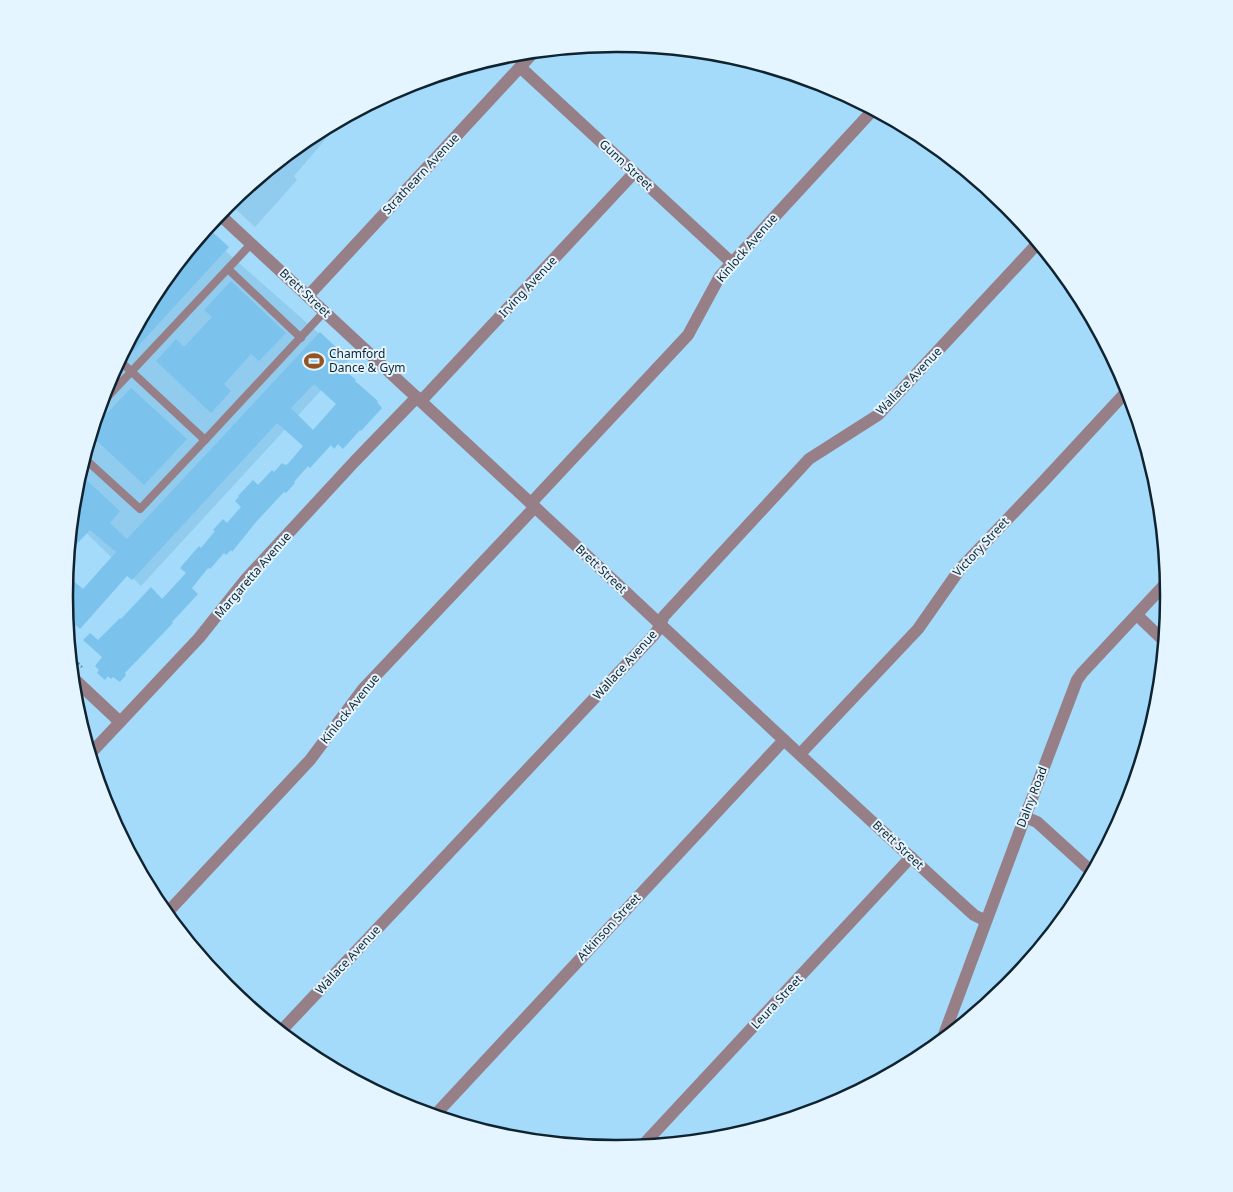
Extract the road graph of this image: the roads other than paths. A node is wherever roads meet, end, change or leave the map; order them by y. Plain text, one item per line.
1 (526, 60) edge
2 (520, 66) junction
3 (868, 115) edge
4 (634, 173) junction
5 (225, 220) edge
6 (252, 244) junction
7 (1033, 248) edge
8 (732, 263) junction
9 (228, 269) junction
10 (308, 296) junction
11 (325, 312) junction
12 (300, 338) junction
13 (125, 365) edge
14 (131, 371) junction
15 (113, 391) edge
16 (1122, 396) edge
17 (419, 399) junction
18 (205, 440) junction
19 (90, 463) edge
20 (533, 505) junction
21 (1160, 590) edge
22 (1137, 615) junction
23 (660, 625) junction
24 (1159, 636) edge
25 (81, 685) edge
26 (120, 722) junction
27 (784, 740) junction
28 (95, 748) edge
29 (800, 754) junction
30 (1025, 816) junction
31 (911, 858) junction
32 (1087, 868) edge
33 (172, 908) edge
34 (986, 920) junction
35 (285, 1026) edge
36 (947, 1027) edge
37 (439, 1110) edge
38 (649, 1138) edge

1 - 2 street, Strathearn Avenue
2 - 4 street, Gunn Street
2 - 10 street, Strathearn Avenue
3 - 8 street, Kinlock Avenue
4 - 8 street, Gunn Street
4 - 17 street, Irving Avenue
5 - 6 street, Brett Street
6 - 9 lane
6 - 10 street, Brett Street
7 - 23 street, Wallace Avenue
8 - 20 street, Kinlock Avenue
9 - 12 lane
9 - 14 lane
10 - 11 street, Brett Street
11 - 12 lane
11 - 17 street, Brett Street
12 - 18 lane
13 - 14 lane
14 - 15 lane
14 - 18 lane
16 - 29 street, Victory Street
17 - 20 street, Brett Street
17 - 26 street, Margaretta Avenue
18 - 19 lane
20 - 23 street, Brett Street
20 - 33 street, Kinlock Avenue
21 - 22 street, Dalny Road
22 - 24 street
22 - 30 street, Dalny Road
23 - 27 street, Brett Street
23 - 35 street, Wallace Avenue
25 - 26 street
26 - 28 street, Margaretta Avenue
27 - 29 street, Brett Street
27 - 37 street, Atkinson Street
29 - 31 street, Brett Street
30 - 32 street
30 - 34 street, Dalny Road
31 - 34 street, Brett Street
31 - 38 street, Leura Street
34 - 36 street, Dalny Road

